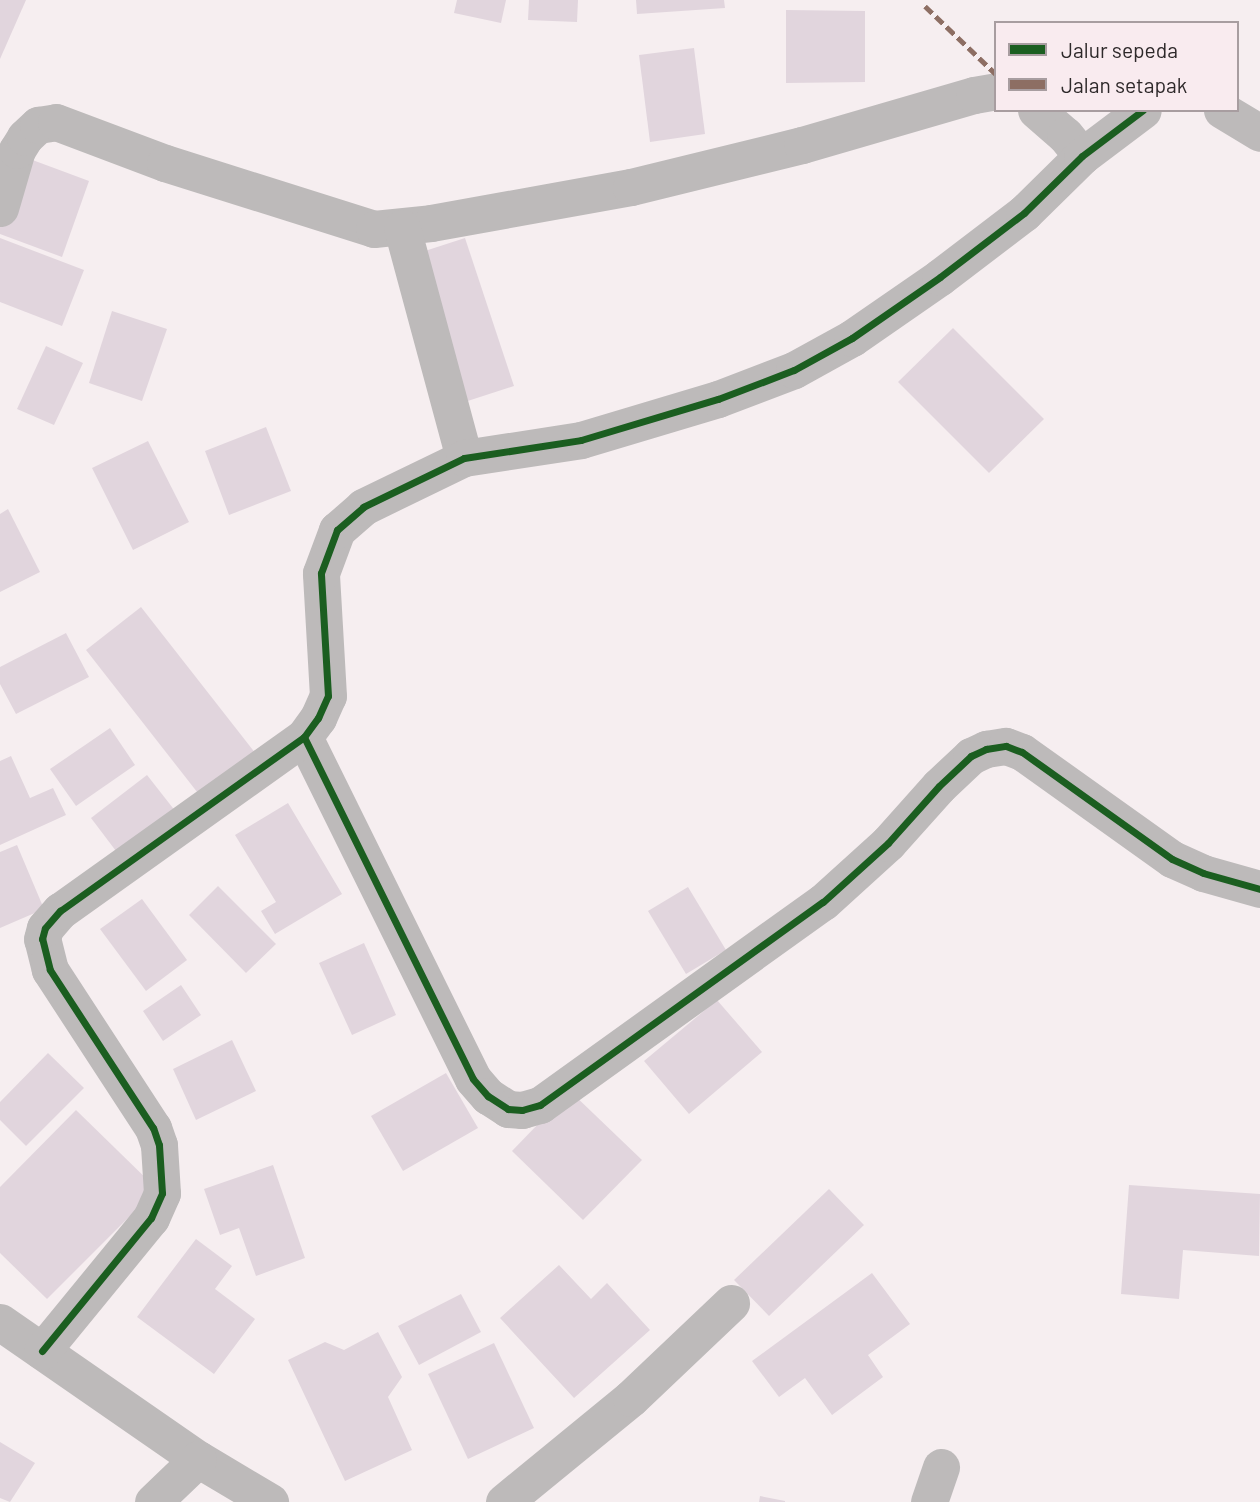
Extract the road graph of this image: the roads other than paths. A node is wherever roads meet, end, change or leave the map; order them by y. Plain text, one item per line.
1 (994, 92) edge
2 (1038, 112) edge
3 (1140, 112) edge
4 (1225, 112) edge
5 (1260, 133) edge
6 (1082, 156) junction
7 (0, 208) edge
8 (402, 228) junction
9 (464, 458) junction
10 (304, 737) junction
11 (1260, 889) edge
12 (731, 1303) dead end
13 (0, 1322) edge
14 (42, 1351) junction
15 (198, 1459) junction
16 (942, 1467) dead end
17 (153, 1502) edge
18 (270, 1502) edge
19 (505, 1502) edge
20 (929, 1502) edge

1 - 8 street
2 - 6 street
3 - 6 street
4 - 5 street
6 - 9 street
7 - 8 street
8 - 9 street
9 - 10 street
10 - 11 street
10 - 14 street
12 - 19 street
13 - 14 street
14 - 15 street
15 - 17 street
15 - 18 street
16 - 20 street

